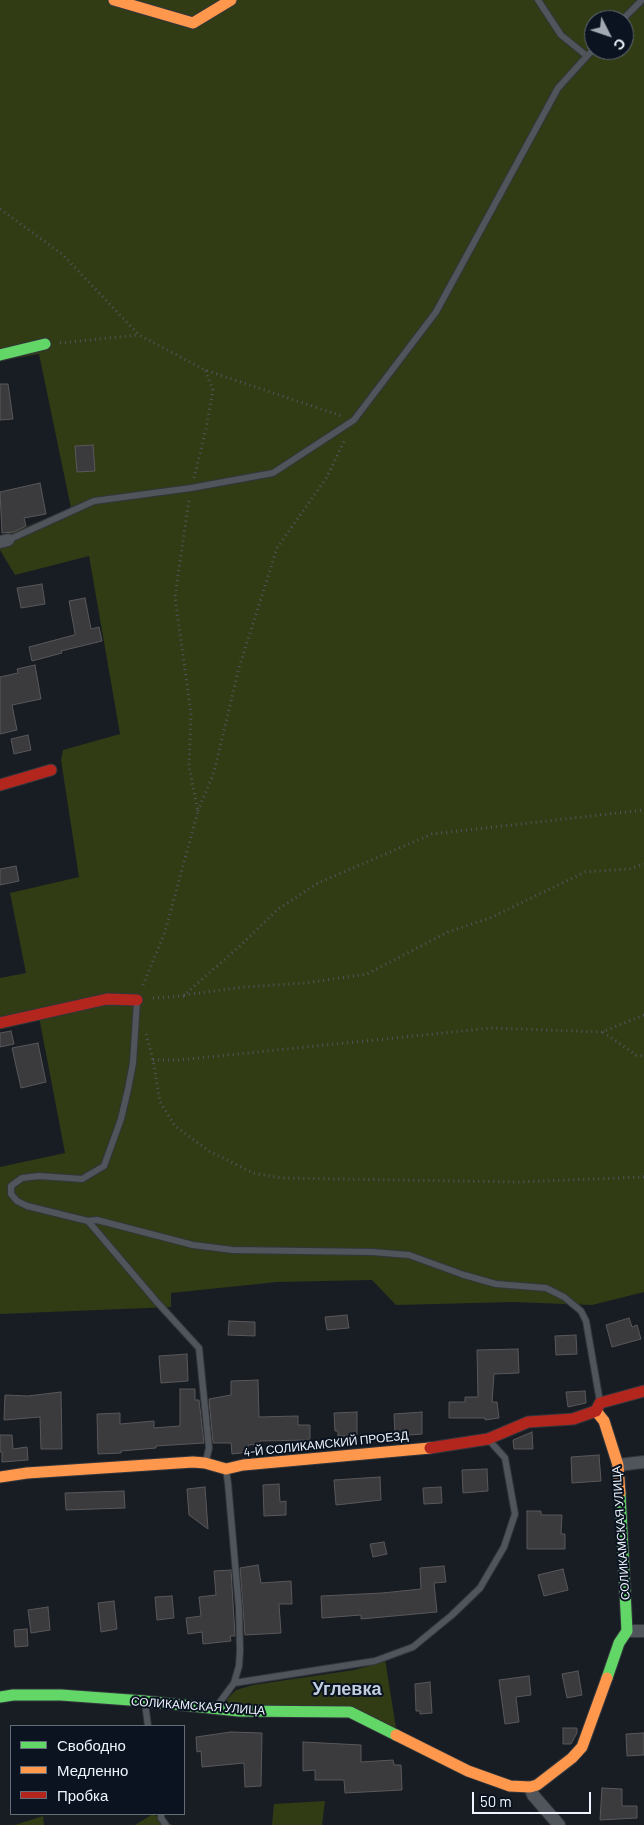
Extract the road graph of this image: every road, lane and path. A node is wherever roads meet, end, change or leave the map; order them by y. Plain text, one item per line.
1 (114, 0) edge
2 (231, 0) edge
3 (538, 0) edge
4 (642, 0) edge
5 (632, 10) edge
6 (584, 54) edge
7 (584, 59) edge
8 (0, 209) edge
9 (139, 335) junction
10 (45, 344) joint
11 (0, 355) edge
12 (205, 370) junction
13 (354, 420) junction
14 (191, 488) junction
15 (4, 541) edge
16 (51, 770) dead end
17 (0, 785) edge
18 (644, 810) edge
19 (198, 811) junction
20 (644, 864) edge
21 (183, 996) junction
22 (137, 1000) junction
23 (644, 1015) edge
24 (0, 1023) edge
25 (144, 1026) dead end
26 (602, 1032) junction
27 (644, 1056) edge
28 (153, 1060) junction
29 (644, 1177) edge
30 (88, 1221) junction
31 (644, 1391) edge
32 (598, 1407) junction
33 (488, 1439) junction
34 (644, 1462) edge
35 (205, 1463) junction
36 (618, 1466) junction
37 (226, 1469) junction
38 (0, 1477) edge
39 (627, 1631) junction
40 (644, 1631) edge
41 (234, 1683) junction
42 (0, 1697) edge
43 (144, 1701) junction
44 (215, 1708) junction
45 (148, 1725) edge
46 (530, 1787) junction
47 (559, 1825) edge

1 - 2 street
3 - 6 lane
4 - 5 lane
7 - 13 lane
8 - 9 path
9 - 10 path
9 - 12 path
10 - 11 street
12 - 13 path
12 - 14 path
13 - 14 lane
13 - 19 path
14 - 15 lane
14 - 19 path
16 - 17 street
18 - 21 path
19 - 22 path
20 - 21 path
21 - 22 path
22 - 24 street
22 - 30 lane
23 - 26 path
25 - 28 path
26 - 27 path
26 - 28 path
28 - 29 path
30 - 32 lane
30 - 35 lane
31 - 32 street, 4-Й СОЛИКАМСКИЙ ПРОЕЗД
32 - 33 street, 4-Й СОЛИКАМСКИЙ ПРОЕЗД
32 - 36 street, СОЛИКАМСКАЯ УЛИЦА
33 - 37 street, 4-Й СОЛИКАМСКИЙ ПРОЕЗД
33 - 41 lane
34 - 36 street
35 - 37 street, 4-Й СОЛИКАМСКИЙ ПРОЕЗД
35 - 38 street, 4-Й СОЛИКАМСКИЙ ПРОЕЗД
36 - 39 street, СОЛИКАМСКАЯ УЛИЦА
37 - 41 lane
39 - 40 street
39 - 46 street, СОЛИКАМСКАЯ УЛИЦА
41 - 44 lane
42 - 43 street, СОЛИКАМСКАЯ УЛИЦА
43 - 44 street, СОЛИКАМСКАЯ УЛИЦА
43 - 45 lane
44 - 46 street, СОЛИКАМСКАЯ УЛИЦА
46 - 47 street

